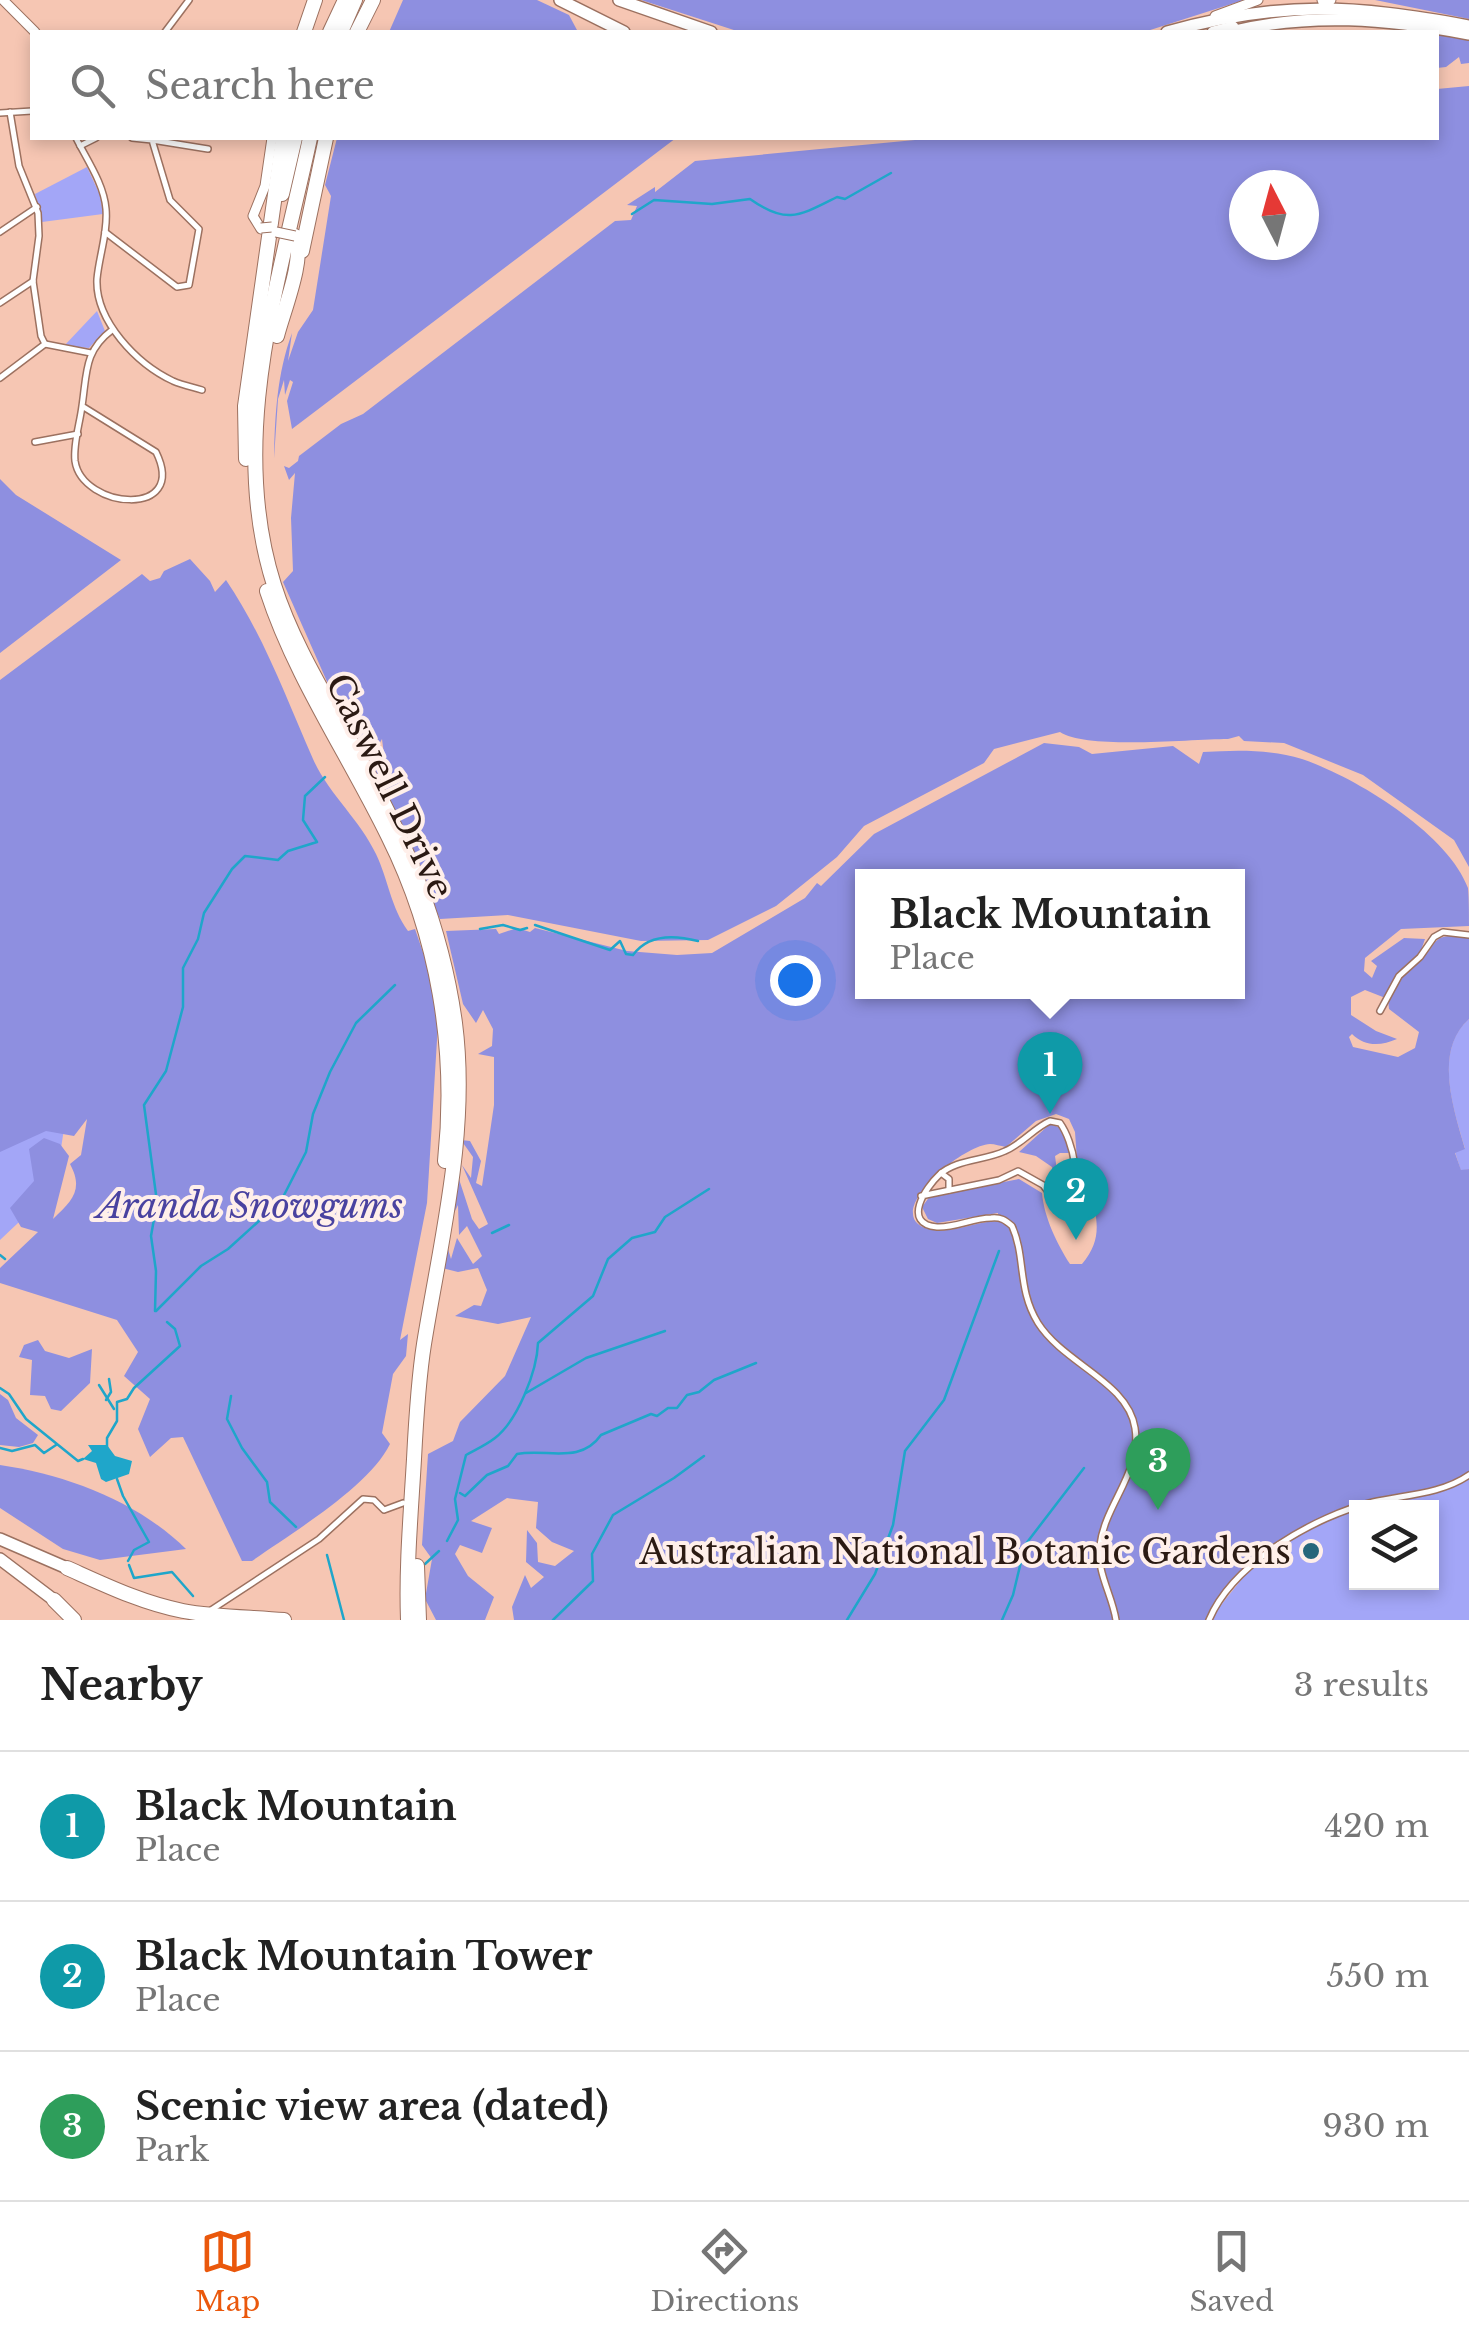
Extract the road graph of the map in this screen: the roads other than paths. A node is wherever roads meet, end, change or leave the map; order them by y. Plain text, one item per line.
1 (2, 0) edge
2 (189, 0) edge
3 (314, 0) edge
4 (344, 0) edge
5 (355, 0) edge
6 (373, 0) edge
7 (560, 0) edge
8 (620, 0) edge
9 (1258, 0) edge
10 (1346, 0) edge
11 (1326, 2) edge
12 (1362, 13) junction
13 (1198, 23) junction
14 (1469, 26) edge
15 (34, 30) edge
16 (166, 30) edge
17 (305, 30) edge
18 (334, 30) edge
19 (334, 30) edge
20 (359, 30) edge
21 (620, 30) edge
22 (706, 30) edge
23 (1174, 30) edge
24 (1222, 30) edge
25 (1241, 30) edge
26 (1469, 34) edge
27 (30, 110) edge
28 (0, 112) edge
29 (10, 112) junction
30 (77, 140) edge
31 (92, 140) edge
32 (152, 140) joint
33 (272, 140) edge
34 (292, 140) edge
35 (292, 140) edge
36 (310, 140) edge
37 (323, 140) edge
38 (323, 140) edge
39 (80, 146) junction
40 (208, 149) dead end
41 (314, 176) joint
42 (282, 194) joint
43 (36, 207) junction
44 (267, 229) junction
45 (0, 232) edge
46 (105, 232) junction
47 (295, 236) junction
48 (33, 281) junction
49 (0, 303) edge
50 (112, 330) junction
51 (276, 338) junction
52 (45, 344) junction
53 (90, 353) junction
54 (0, 378) edge
55 (202, 390) dead end
56 (82, 406) junction
57 (78, 434) junction
58 (34, 442) dead end
59 (321, 687) junction
60 (354, 758) junction
61 (370, 789) junction
62 (1469, 935) edge
63 (1380, 1010) dead end
64 (940, 1174) junction
65 (946, 1191) junction
66 (921, 1196) junction
67 (415, 1446) junction
68 (1469, 1475) edge
69 (403, 1503) junction
70 (0, 1539) edge
71 (0, 1558) edge
72 (45, 1558) junction
73 (67, 1568) joint
74 (240, 1594) junction
75 (239, 1610) junction
76 (66, 1612) edge
77 (198, 1614) junction
78 (284, 1620) edge
79 (404, 1620) edge
80 (420, 1620) edge
81 (1116, 1620) edge
82 (1209, 1620) edge

1 - 15 street
2 - 16 street
3 - 17 highway
4 - 18 highway
5 - 19 highway
6 - 20 highway
7 - 21 main road
8 - 22 main road
9 - 13 street
10 - 12 street
11 - 12 main road
11 - 13 main road
11 - 24 main road
12 - 14 main road
12 - 25 main road
12 - 26 main road
13 - 23 main road
27 - 29 street
28 - 29 street
29 - 43 street
30 - 39 street
31 - 39 street
32 - 40 street
32 - 46 street
33 - 44 street
34 - 42 highway
35 - 60 highway, Caswell Drive
36 - 59 highway
37 - 41 highway
38 - 51 highway
39 - 46 street
41 - 47 street
42 - 44 street
43 - 45 street
43 - 48 street
44 - 47 street, bridge
46 - 50 street
47 - 51 highway
48 - 49 street
48 - 52 street
50 - 53 street
50 - 55 street
51 - 59 highway
52 - 53 street
52 - 54 street
53 - 56 street
56 - 57 street
56 - 57 street
57 - 58 street
59 - 60 highway, Caswell Drive
60 - 61 highway, Caswell Drive
61 - 67 highway, Caswell Drive
61 - 69 highway, Caswell Drive
62 - 63 street
64 - 65 street
64 - 65 street
64 - 65 street
64 - 66 street
65 - 66 street
66 - 81 street
67 - 79 highway
67 - 80 highway
68 - 82 street
69 - 74 street
69 - 79 highway, Caswell Drive
70 - 72 main road
71 - 76 main road
72 - 73 main road
72 - 76 main road
73 - 77 highway
74 - 75 street
74 - 77 street
75 - 77 highway
75 - 78 highway

